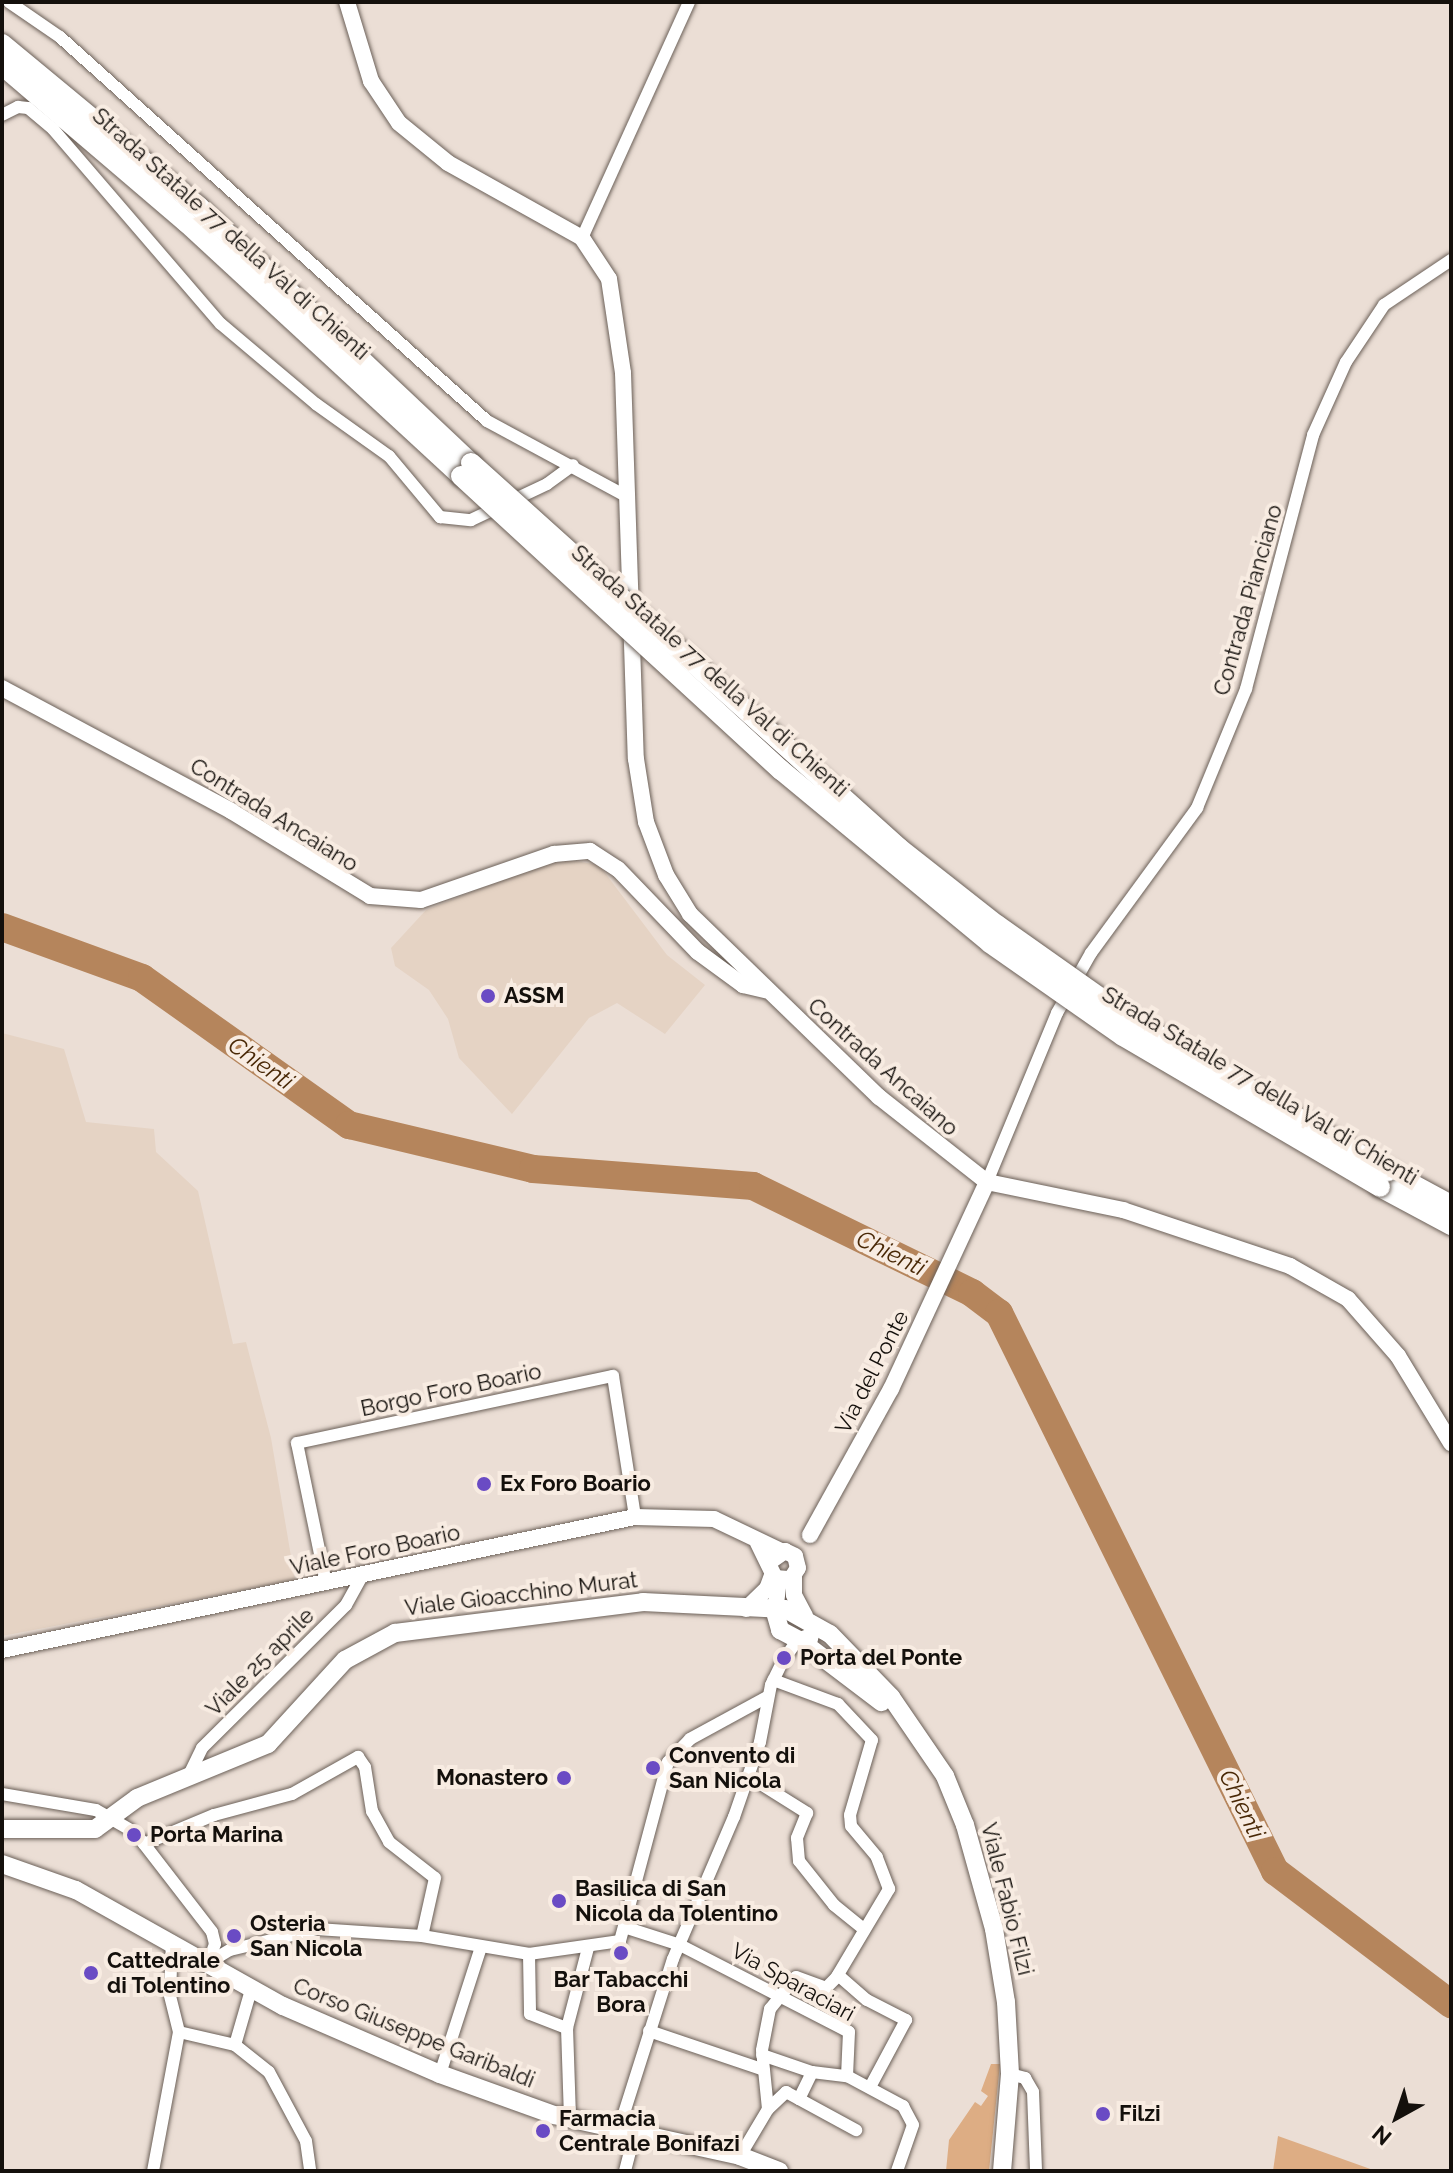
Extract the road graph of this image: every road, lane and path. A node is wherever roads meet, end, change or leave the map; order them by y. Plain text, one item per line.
1 (9, 2) edge
2 (347, 2) edge
3 (689, 2) edge
4 (2, 44) edge
5 (2, 65) edge
6 (2, 115) edge
7 (582, 238) junction
8 (1451, 260) edge
9 (573, 465) junction
10 (466, 470) junction
11 (624, 495) junction
12 (2, 688) edge
13 (765, 990) junction
14 (987, 1182) junction
15 (1451, 1205) edge
16 (1451, 1225) edge
17 (1451, 1443) edge
18 (635, 1517) junction
19 (783, 1565) junction
20 (362, 1576) junction
21 (326, 1583) junction
22 (746, 1609) junction
23 (775, 1612) junction
24 (810, 1619) junction
25 (792, 1649) junction
26 (2, 1650) edge
27 (773, 1680) junction
28 (767, 1697) junction
29 (923, 1743) junction
30 (748, 1776) junction
31 (188, 1777) junction
32 (2, 1794) edge
33 (113, 1816) junction
34 (2, 1829) edge
35 (138, 1837) junction
36 (2, 1864) edge
37 (624, 1927) junction
38 (862, 1928) junction
39 (422, 1936) junction
40 (172, 1941) junction
41 (680, 1945) junction
42 (481, 1947) junction
43 (588, 1948) junction
44 (529, 1954) junction
45 (208, 1963) junction
46 (838, 1975) junction
47 (251, 1990) junction
48 (781, 1995) junction
49 (567, 2028) junction
50 (649, 2031) junction
51 (179, 2032) junction
52 (235, 2045) junction
53 (762, 2055) junction
54 (764, 2070) junction
55 (812, 2072) junction
56 (440, 2074) junction
57 (1010, 2074) junction
58 (847, 2076) junction
59 (870, 2087) junction
60 (799, 2099) junction
61 (768, 2109) junction
62 (562, 2117) junction
63 (856, 2130) dead end
64 (627, 2131) junction
65 (740, 2156) junction
66 (153, 2171) edge
67 (310, 2171) edge
68 (625, 2171) edge
69 (779, 2171) edge
70 (897, 2171) edge
71 (1002, 2171) edge
72 (1036, 2171) edge

1 - 9 street
2 - 7 street
3 - 7 street
4 - 10 highway, Strada Statale 77 della Val di Chienti
5 - 10 highway, Strada Statale 77 della Val di Chienti
6 - 9 street
7 - 11 street
8 - 14 street, Contrada Pianciano
9 - 11 street
10 - 15 highway, Strada Statale 77 della Val di Chienti, bridge
10 - 16 highway, Strada Statale 77 della Val di Chienti, bridge
11 - 13 street
12 - 13 street, Contrada Ancaiano
13 - 14 street, Contrada Ancaiano
14 - 17 street
14 - 19 street, Via del Ponte
18 - 19 street, Viale Foro Boario
18 - 20 street, Viale Foro Boario
18 - 21 street, Borgo Foro Boario
19 - 22 street, Via del Ponte
19 - 23 street, Via del Ponte
19 - 24 street
20 - 21 street, Viale Foro Boario
20 - 31 street, Viale 25 aprile
21 - 26 street, Viale Foro Boario
22 - 23 main road, Viale Gioacchino Murat
22 - 31 main road, Viale Gioacchino Murat
23 - 24 main road, Viale Gioacchino Murat
23 - 25 main road, Viale Fabio Filzi
24 - 25 main road
24 - 29 main road, Viale Fabio Filzi
25 - 27 street
25 - 29 main road, Viale Fabio Filzi
27 - 28 street
27 - 38 street
28 - 30 street
28 - 37 street
29 - 57 main road, Viale Fabio Filzi
30 - 38 street
30 - 41 street
31 - 33 main road, Viale Gioacchino Murat
32 - 33 street
33 - 34 main road, Viale Gioacchino Murat
33 - 35 street
35 - 39 street
35 - 45 street
36 - 40 main road, Corso Giuseppe Garibaldi
37 - 41 street, Via Sparaciari
37 - 43 street
38 - 46 street
39 - 42 street
39 - 45 street
40 - 45 main road, Corso Giuseppe Garibaldi
40 - 51 street
41 - 48 street, Via Sparaciari
41 - 50 street
42 - 44 street
42 - 56 street
43 - 44 street
43 - 49 street
44 - 49 street
45 - 47 main road, Corso Giuseppe Garibaldi
46 - 48 street
46 - 59 street
47 - 52 street
47 - 56 main road, Corso Giuseppe Garibaldi
48 - 53 street
48 - 58 street, Via Sparaciari
49 - 62 street
50 - 54 street
50 - 64 street
51 - 52 street
51 - 66 street
52 - 67 street
53 - 54 street
53 - 55 street
54 - 61 street
55 - 58 street
55 - 60 street
56 - 62 main road, Corso Giuseppe Garibaldi
57 - 71 main road, Viale Fabio Filzi
57 - 72 street
58 - 59 street
59 - 70 street
60 - 61 street
60 - 63 street
61 - 65 street
62 - 64 main road, Corso Giuseppe Garibaldi
64 - 65 main road, Corso Giuseppe Garibaldi
64 - 68 street
65 - 69 main road, Corso Giuseppe Garibaldi

